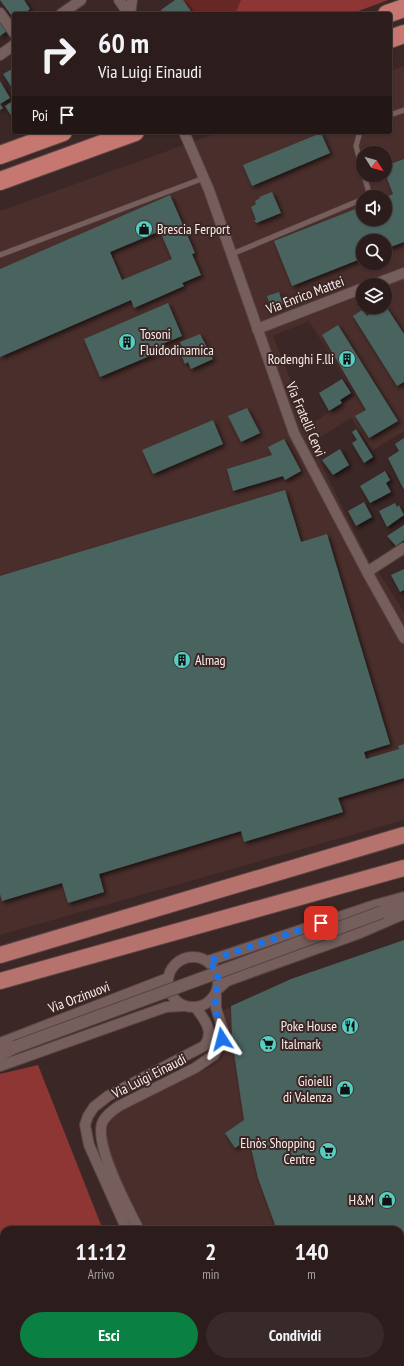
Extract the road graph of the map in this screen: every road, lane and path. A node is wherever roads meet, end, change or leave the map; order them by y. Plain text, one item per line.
1 (81, 0) edge
2 (119, 0) edge
3 (132, 0) edge
4 (404, 8) edge
5 (63, 12) edge
6 (128, 12) edge
7 (130, 12) edge
8 (392, 12) edge
9 (0, 13) edge
10 (12, 29) edge
11 (404, 34) edge
12 (392, 38) edge
13 (12, 46) edge
14 (0, 55) edge
15 (404, 110) edge
16 (392, 114) edge
17 (58, 134) edge
18 (129, 134) edge
19 (185, 134) edge
20 (359, 134) edge
21 (356, 146) edge
22 (0, 155) edge
23 (204, 178) junction
24 (0, 181) edge
25 (356, 202) edge
26 (232, 254) junction
27 (0, 255) edge
28 (404, 272) edge
29 (389, 278) edge
30 (356, 291) edge
31 (257, 328) junction
32 (404, 548) edge
33 (367, 572) junction
34 (404, 638) edge
35 (404, 835) edge
36 (404, 868) edge
37 (404, 897) edge
38 (404, 905) edge
39 (404, 914) edge
40 (0, 955) edge
41 (208, 961) junction
42 (168, 978) junction
43 (0, 981) edge
44 (217, 992) junction
45 (184, 1006) junction
46 (196, 1008) junction
47 (0, 1043) edge
48 (0, 1055) edge
49 (0, 1066) edge
50 (125, 1226) edge
51 (137, 1226) edge

1 - 5 street
2 - 6 street
3 - 7 street
4 - 8 highway
9 - 10 street
11 - 12 highway
13 - 14 street
15 - 16 lane
17 - 22 highway
18 - 24 highway
19 - 23 street, Via Fratelli Cervi
20 - 21 lane
23 - 26 street, Via Fratelli Cervi
23 - 27 lane
25 - 26 lane
26 - 31 street, Via Fratelli Cervi
28 - 29 street
30 - 31 street, Via Enrico Mattei
31 - 33 street, Via Fratelli Cervi
32 - 33 street
33 - 34 street, Via Fratelli Cervi
35 - 40 highway
36 - 43 highway
37 - 41 street
38 - 48 street, bridge
39 - 44 street
41 - 42 street
41 - 44 street, Via Luigi Einaudi
42 - 45 street
42 - 47 street, Via Orzinuovi
44 - 46 street
44 - 51 street, Via Luigi Einaudi
45 - 46 street
45 - 49 street
46 - 50 street, Via Luigi Einaudi

